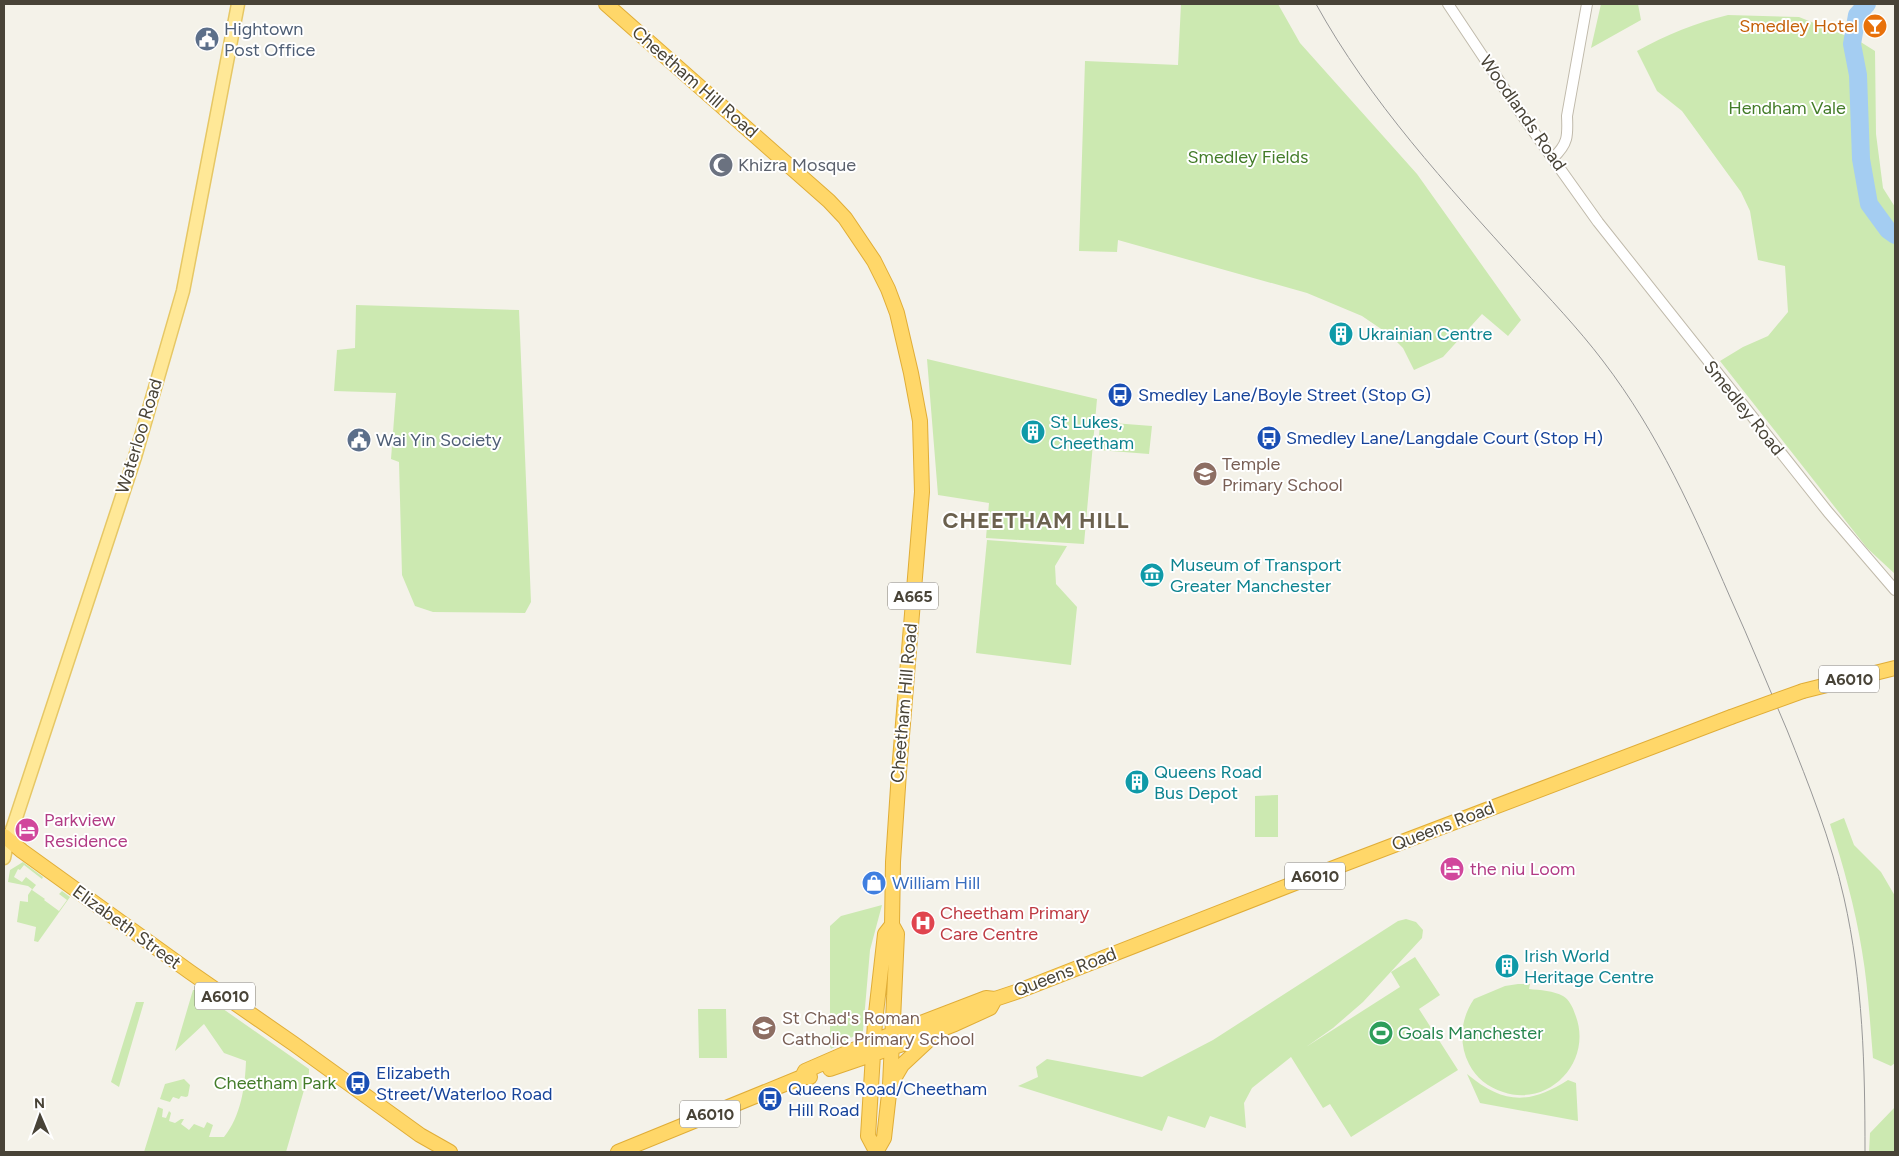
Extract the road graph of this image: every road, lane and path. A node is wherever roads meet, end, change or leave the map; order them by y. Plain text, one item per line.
1 (238, 4) edge
2 (606, 4) edge
3 (1448, 4) edge
4 (1587, 4) edge
5 (1553, 158) junction
6 (1598, 222) joint
7 (1895, 590) edge
8 (1895, 668) edge
9 (6, 837) edge
10 (4, 858) edge
11 (892, 925) junction
12 (896, 949) junction
13 (995, 999) junction
14 (894, 1005) junction
15 (918, 1025) junction
16 (935, 1032) junction
17 (883, 1044) junction
18 (844, 1064) junction
19 (802, 1076) junction
20 (871, 1082) junction
21 (890, 1085) junction
22 (874, 1148) edge
23 (450, 1152) edge
24 (618, 1152) edge

1 - 9 main road, Waterloo Road
2 - 11 highway, Cheetham Hill Road / A665
3 - 5 street, Woodlands Road
4 - 5 street
5 - 6 street, Woodlands Road
6 - 7 street, Smedley Road
8 - 13 highway, Queens Road / A6010, bridge
9 - 10 main road, Waterloo Road
9 - 23 highway, Elizabeth Street / A6010
11 - 12 highway, Cheetham Hill Road / A665
11 - 17 highway, Cheetham Hill Road / A665
12 - 14 highway, Cheetham Hill Road / A665
12 - 17 highway
13 - 15 highway, Queens Road / A6010
13 - 16 highway, Queens Road / A6010
14 - 15 highway
14 - 17 highway, Cheetham Hill Road / A665
15 - 17 highway, Queens Road / A6010
16 - 17 highway, Queens Road / A6010
16 - 21 highway
17 - 18 highway, Queens Road / A6010
17 - 19 highway, Queens Road / A6010
17 - 20 highway, Cheetham Hill Road / A665
17 - 21 highway, Cheetham Hill Road / A665
17 - 22 highway
18 - 19 highway, Queens Road / A6010
18 - 20 highway
19 - 24 highway, Queens Road / A6010
20 - 22 highway, Cheetham Hill Road / A665
21 - 22 highway, Cheetham Hill Road / A665

